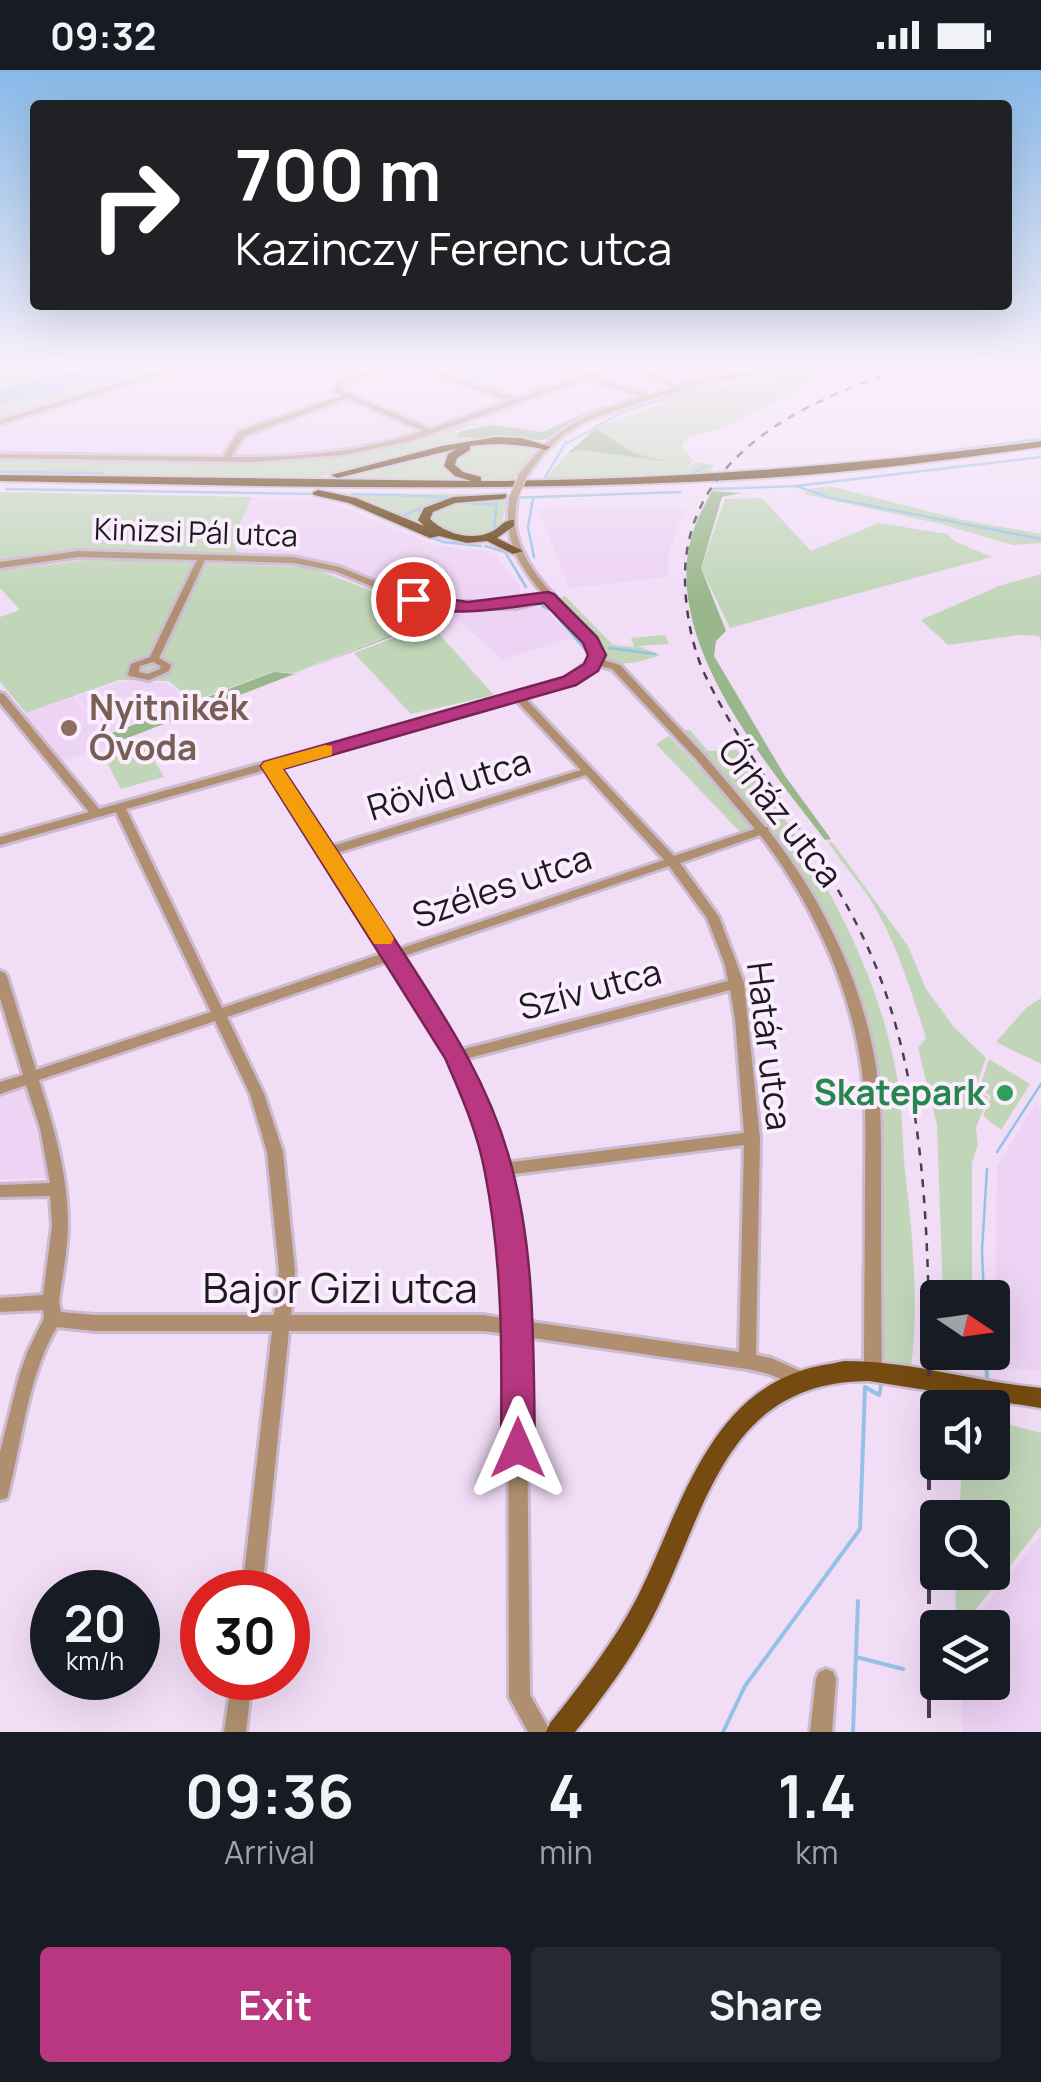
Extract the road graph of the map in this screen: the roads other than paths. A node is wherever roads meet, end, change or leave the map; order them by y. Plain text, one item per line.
1 (235, 444) edge
2 (387, 444) edge
3 (472, 444) edge
4 (493, 444) edge
5 (545, 444) edge
6 (536, 448) junction
7 (1041, 448) edge
8 (0, 456) edge
9 (226, 459) junction
10 (0, 481) edge
11 (217, 482) junction
12 (537, 484) junction
13 (248, 489) junction
14 (600, 490) junction
15 (510, 523) junction
16 (492, 540) junction
17 (515, 545) junction
18 (204, 556) junction
19 (0, 565) edge
20 (535, 581) junction
21 (548, 597) junction
22 (528, 601) junction
23 (557, 606) junction
24 (154, 659) dead end
25 (595, 662) junction
26 (0, 696) edge
27 (518, 696) junction
28 (271, 766) junction
29 (588, 771) junction
30 (120, 808) junction
31 (97, 814) junction
32 (764, 830) junction
33 (0, 841) edge
34 (327, 852) junction
35 (672, 861) junction
36 (393, 956) junction
37 (0, 976) edge
38 (737, 982) junction
39 (220, 1014) junction
40 (457, 1056) junction
41 (31, 1077) junction
42 (0, 1088) edge
43 (752, 1138) junction
44 (499, 1170) junction
45 (59, 1189) junction
46 (0, 1191) edge
47 (0, 1304) edge
48 (52, 1310) junction
49 (283, 1322) junction
50 (517, 1325) junction
51 (746, 1361) junction
52 (873, 1372) junction
53 (800, 1380) junction
54 (1041, 1398) edge
55 (0, 1491) edge
56 (255, 1570) edge
57 (826, 1679) dead end
58 (239, 1700) edge
59 (235, 1732) edge
60 (540, 1732) edge
61 (558, 1732) edge
62 (821, 1732) edge

1 - 9 street
2 - 9 street
3 - 11 highway
4 - 6 highway
5 - 6 highway
6 - 12 highway
6 - 15 street, bridge
7 - 12 highway
7 - 14 highway
8 - 9 street
10 - 11 highway
10 - 13 highway
11 - 12 highway
13 - 14 highway
13 - 16 highway
14 - 16 highway
15 - 16 highway
15 - 17 street
16 - 17 highway
17 - 20 street
18 - 19 street, Kinizsi Pál utca
18 - 22 street, Kinizsi Pál utca
18 - 24 street
20 - 21 street
20 - 22 street
21 - 22 street, Kinizsi Pál utca
21 - 23 street
22 - 23 street
23 - 25 street
25 - 27 street
25 - 32 street, Őrház utca
26 - 31 street
27 - 28 street
27 - 29 street, Határ utca
28 - 30 street
28 - 34 street
29 - 34 street, Rövid utca
29 - 35 street, Határ utca
30 - 31 street
30 - 39 street
31 - 33 street
32 - 35 street, Széles utca
32 - 52 street, Őrház utca
34 - 36 street
35 - 36 street, Széles utca
35 - 38 street, Határ utca
36 - 39 street, Széles utca
36 - 40 street
37 - 41 street
38 - 40 street, Szív utca
38 - 43 street, Határ utca
39 - 41 street, Széles utca
39 - 49 street
40 - 44 street
41 - 42 street, Széles utca
41 - 45 street
43 - 44 street
43 - 51 street, Határ utca
44 - 50 street
45 - 46 street
45 - 48 street
47 - 48 street, Bajor Gizi utca
48 - 49 street, Bajor Gizi utca
48 - 55 street
49 - 50 street, Bajor Gizi utca
49 - 56 street
50 - 51 street, Bajor Gizi utca
50 - 60 street
51 - 53 street, Bajor Gizi utca
52 - 53 main road
52 - 54 main road
53 - 61 main road
57 - 62 street
58 - 59 street

